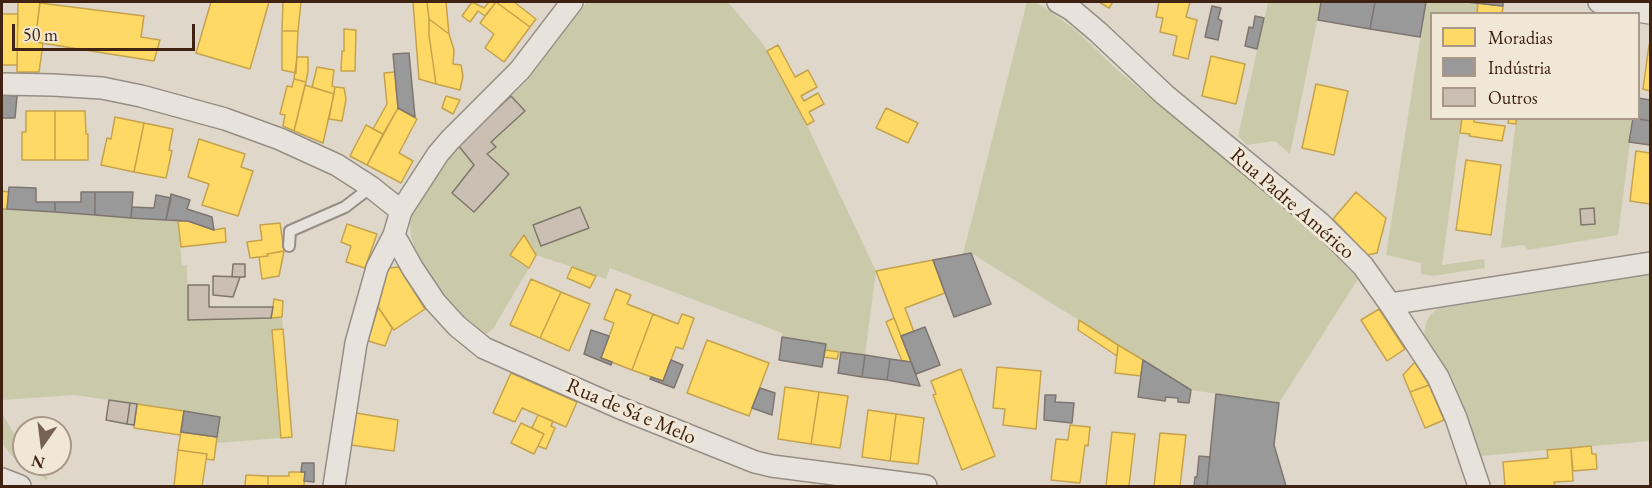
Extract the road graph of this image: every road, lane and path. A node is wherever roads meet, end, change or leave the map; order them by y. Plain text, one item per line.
1 (572, 2) edge
2 (1058, 2) edge
3 (1599, 2) edge
4 (1649, 9) edge
5 (2, 84) edge
6 (371, 187) junction
7 (401, 211) junction
8 (394, 235) junction
9 (289, 246) dead end
10 (1650, 263) edge
11 (1390, 304) junction
12 (804, 478) edge
13 (2, 479) edge
14 (20, 486) edge
15 (334, 486) edge
16 (926, 486) edge
17 (1479, 486) edge

1 - 7 street
2 - 11 street, Rua Padre Américo
3 - 4 street
5 - 6 street
6 - 7 street
6 - 9 lane
7 - 8 street
8 - 12 street, Rua de Sá e Melo
8 - 15 street
10 - 11 street
11 - 17 street, Rua Padre Américo
12 - 16 street, Rua de Sá e Melo
13 - 14 street

